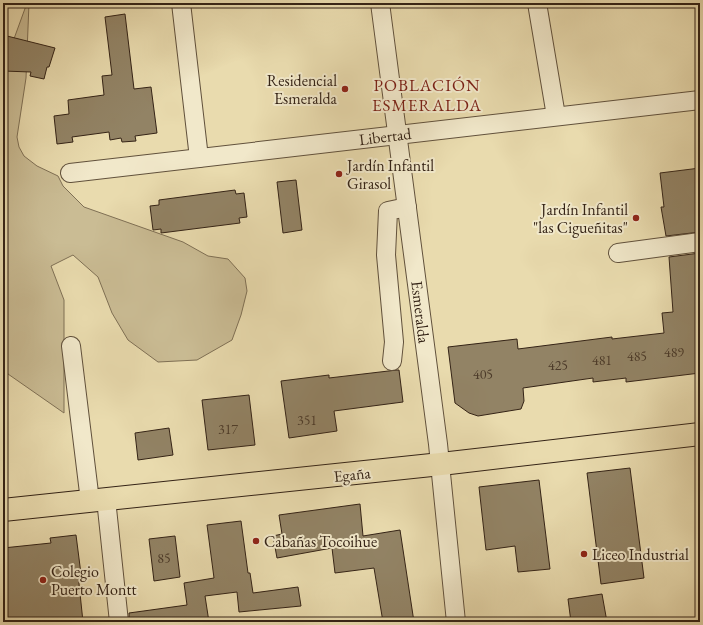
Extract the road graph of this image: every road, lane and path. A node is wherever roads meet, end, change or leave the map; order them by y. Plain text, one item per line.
1 (181, 3) edge
2 (380, 3) edge
3 (537, 3) edge
4 (700, 100) edge
5 (556, 116) junction
6 (398, 135) junction
7 (199, 158) junction
8 (70, 173) dead end
9 (407, 207) junction
10 (700, 242) edge
11 (618, 253) dead end
12 (71, 346) dead end
13 (392, 361) dead end
14 (700, 434) edge
15 (441, 464) junction
16 (98, 500) junction
17 (4, 505) edge
18 (119, 622) edge
19 (456, 622) edge

1 - 7 street
2 - 6 street, Esmeralda
3 - 5 street
4 - 5 street, Libertad
5 - 6 street, Libertad
6 - 7 street, Libertad
6 - 9 street, Esmeralda
7 - 8 street, Libertad
9 - 13 street
9 - 15 street, Esmeralda
10 - 11 street
12 - 16 street
14 - 15 main road, Egaña
15 - 16 main road, Egaña
15 - 19 street, Esmeralda
16 - 17 main road, Egaña
16 - 18 street

